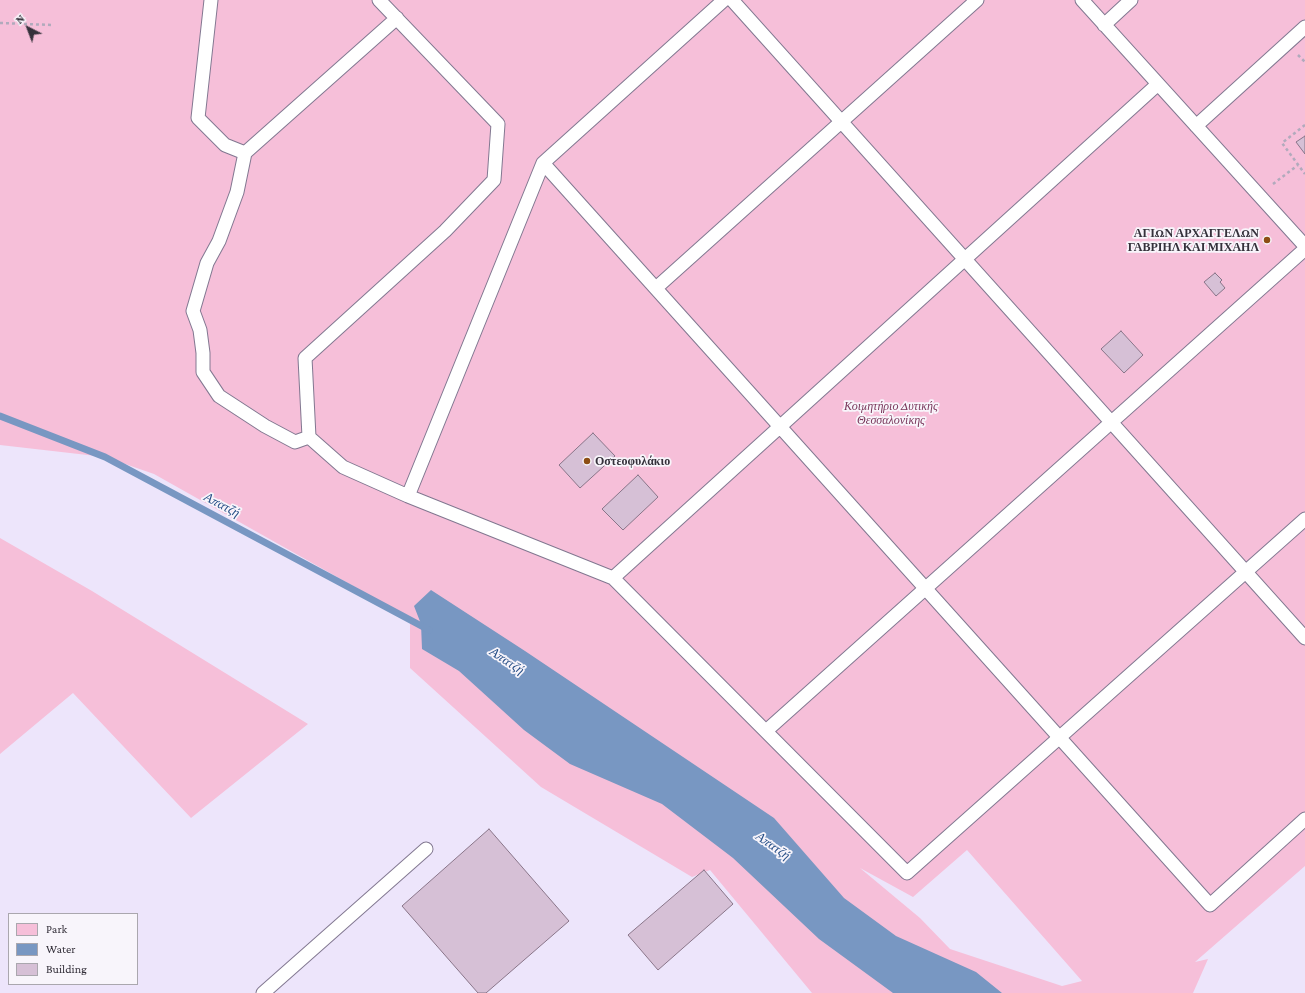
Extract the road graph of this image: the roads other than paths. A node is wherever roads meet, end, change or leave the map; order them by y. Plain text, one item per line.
1 (211, 0) edge
2 (379, 0) edge
3 (724, 0) edge
4 (732, 0) edge
5 (977, 0) edge
6 (1082, 0) edge
7 (1131, 0) edge
8 (397, 18) junction
9 (1104, 25) junction
10 (1305, 27) edge
11 (1158, 84) junction
12 (842, 122) junction
13 (1196, 126) junction
14 (245, 153) junction
15 (543, 163) junction
16 (1305, 246) edge
17 (1305, 249) edge
18 (965, 259) junction
19 (656, 288) junction
20 (1111, 423) junction
21 (780, 427) junction
22 (309, 437) junction
23 (408, 496) junction
24 (1305, 519) edge
25 (1246, 572) junction
26 (613, 578) junction
27 (925, 589) junction
28 (1305, 638) edge
29 (766, 731) junction
30 (1059, 738) junction
31 (1305, 819) edge
32 (426, 849) dead end
33 (264, 993) edge

1 - 14 lane
2 - 8 lane
3 - 15 lane
4 - 12 lane
5 - 12 lane
6 - 9 lane
7 - 9 lane
8 - 14 lane
8 - 22 lane
9 - 11 lane
10 - 13 lane
11 - 13 lane
11 - 18 lane
12 - 18 lane
12 - 19 lane
13 - 16 lane
14 - 22 lane
15 - 19 lane
15 - 23 lane
17 - 20 lane
18 - 20 lane
18 - 21 lane
19 - 21 lane
20 - 25 lane
20 - 27 lane
21 - 26 lane
21 - 27 lane
22 - 23 lane
23 - 26 lane
24 - 25 lane
25 - 28 lane
25 - 30 lane
26 - 29 lane
27 - 29 lane
27 - 30 lane
29 - 30 lane
30 - 31 lane
32 - 33 lane

